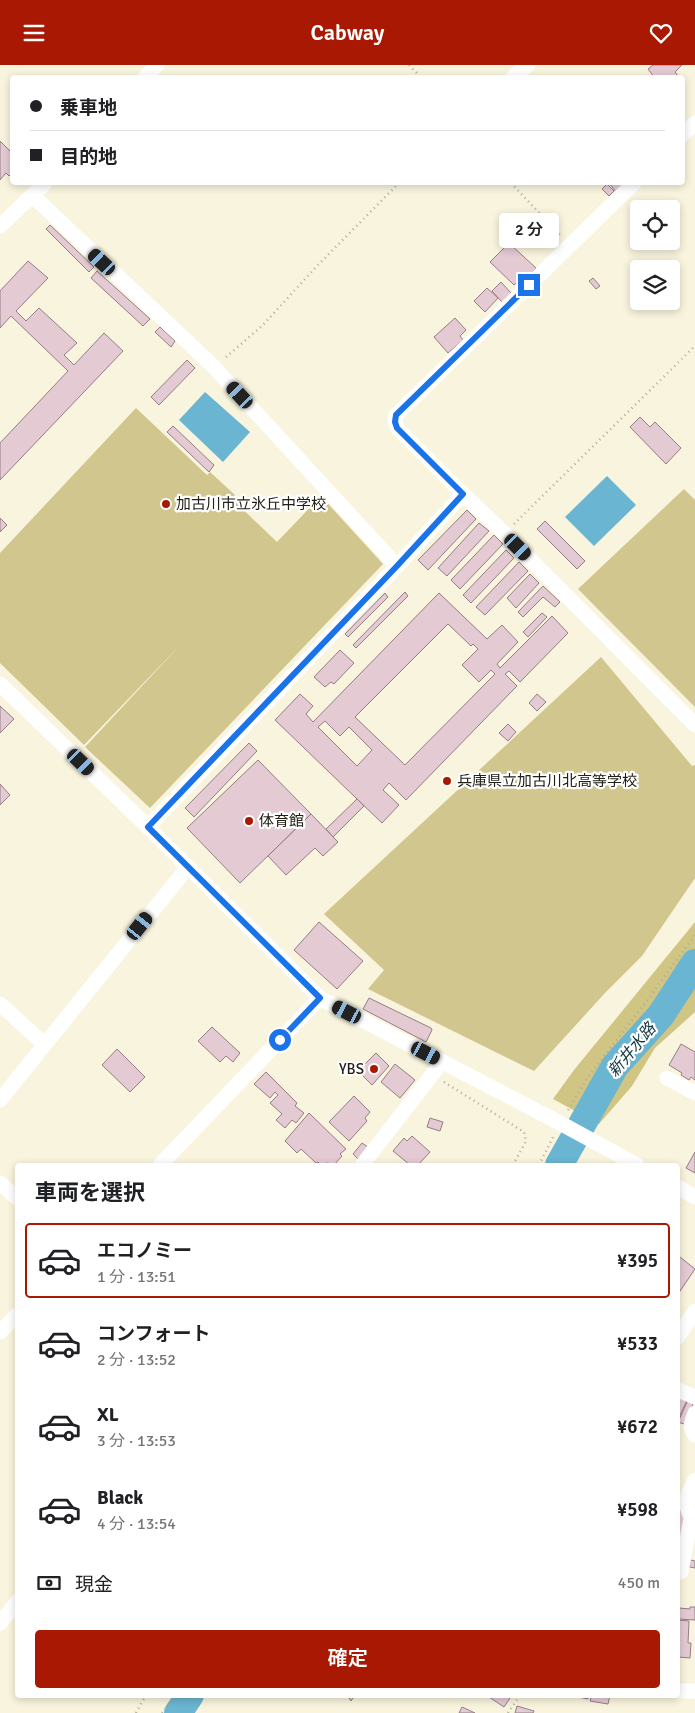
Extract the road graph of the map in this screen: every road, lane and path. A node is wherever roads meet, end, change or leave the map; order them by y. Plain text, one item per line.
1 (157, 65) edge
2 (409, 65) edge
3 (528, 65) edge
4 (147, 75) edge
5 (418, 75) edge
6 (516, 75) edge
7 (695, 123) edge
8 (685, 132) edge
9 (43, 185) edge
10 (397, 185) edge
11 (513, 185) edge
12 (632, 185) edge
13 (33, 196) junction
14 (3, 218) edge
15 (569, 246) junction
16 (695, 346) edge
17 (214, 367) junction
18 (463, 494) junction
19 (504, 533) junction
20 (397, 566) junction
21 (0, 684) edge
22 (695, 725) edge
23 (148, 827) junction
24 (188, 867) junction
25 (695, 935) edge
26 (320, 998) junction
27 (0, 1004) edge
28 (44, 1044) junction
29 (442, 1062) junction
30 (432, 1075) junction
31 (667, 1077) dead end
32 (695, 1093) edge
33 (0, 1100) edge
34 (560, 1123) junction
35 (162, 1163) edge
36 (364, 1163) edge
37 (514, 1163) edge
38 (540, 1163) edge
39 (633, 1163) edge
40 (0, 1183) edge
41 (680, 1188) edge
42 (15, 1196) edge
43 (695, 1197) edge
44 (695, 1311) edge
45 (15, 1317) edge
46 (0, 1332) edge
47 (680, 1334) edge
48 (680, 1391) edge
49 (695, 1397) edge
50 (695, 1413) edge
51 (695, 1435) edge
52 (695, 1480) edge
53 (685, 1573) edge
54 (15, 1605) edge
55 (0, 1623) edge
56 (680, 1691) edge
57 (695, 1691) edge
58 (144, 1698) edge
59 (174, 1698) edge
60 (518, 1698) edge
61 (136, 1713) edge
62 (162, 1713) edge
63 (508, 1713) edge

1 - 4 street
2 - 5 path
3 - 6 street
7 - 8 street
9 - 13 street
10 - 17 path
11 - 15 path
12 - 15 street
13 - 14 street
13 - 17 street
15 - 18 street
16 - 19 path
17 - 20 street
18 - 19 street
18 - 20 street
19 - 22 street
20 - 23 street
21 - 23 street
23 - 24 street
24 - 26 street
24 - 28 street
25 - 34 path
26 - 29 street
26 - 35 street
27 - 28 street
28 - 33 street
29 - 30 street
29 - 34 street
30 - 36 street
30 - 37 path
31 - 32 street
34 - 38 path
34 - 39 street
40 - 42 street
41 - 43 street
44 - 47 street
45 - 46 street
48 - 49 street
50 - 51 street
52 - 53 street
54 - 55 street
56 - 57 street
58 - 61 path
59 - 62 path
60 - 63 path

